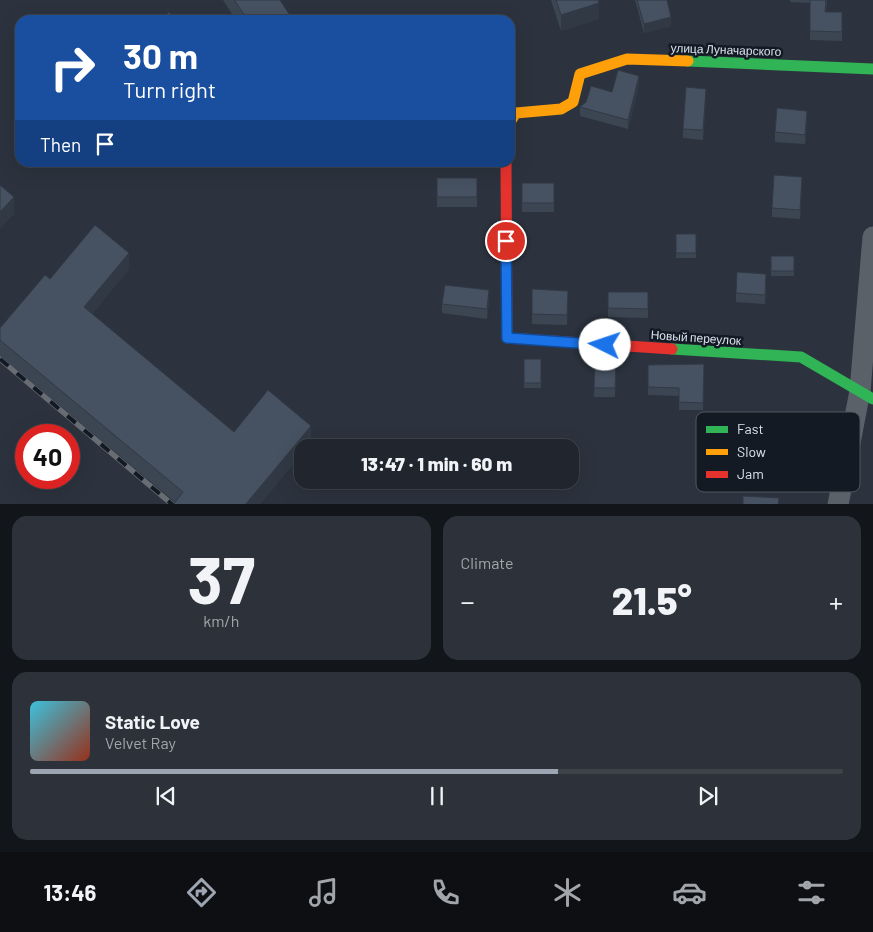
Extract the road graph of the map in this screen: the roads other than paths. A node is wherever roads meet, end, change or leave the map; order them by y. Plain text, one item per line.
1 (873, 68) edge
2 (515, 114) edge
3 (506, 167) edge
4 (873, 237) edge
5 (866, 395) edge
6 (860, 418) edge

1 - 2 street, улица Луначарского
3 - 5 street, Новый переулок
4 - 5 street
5 - 6 street

